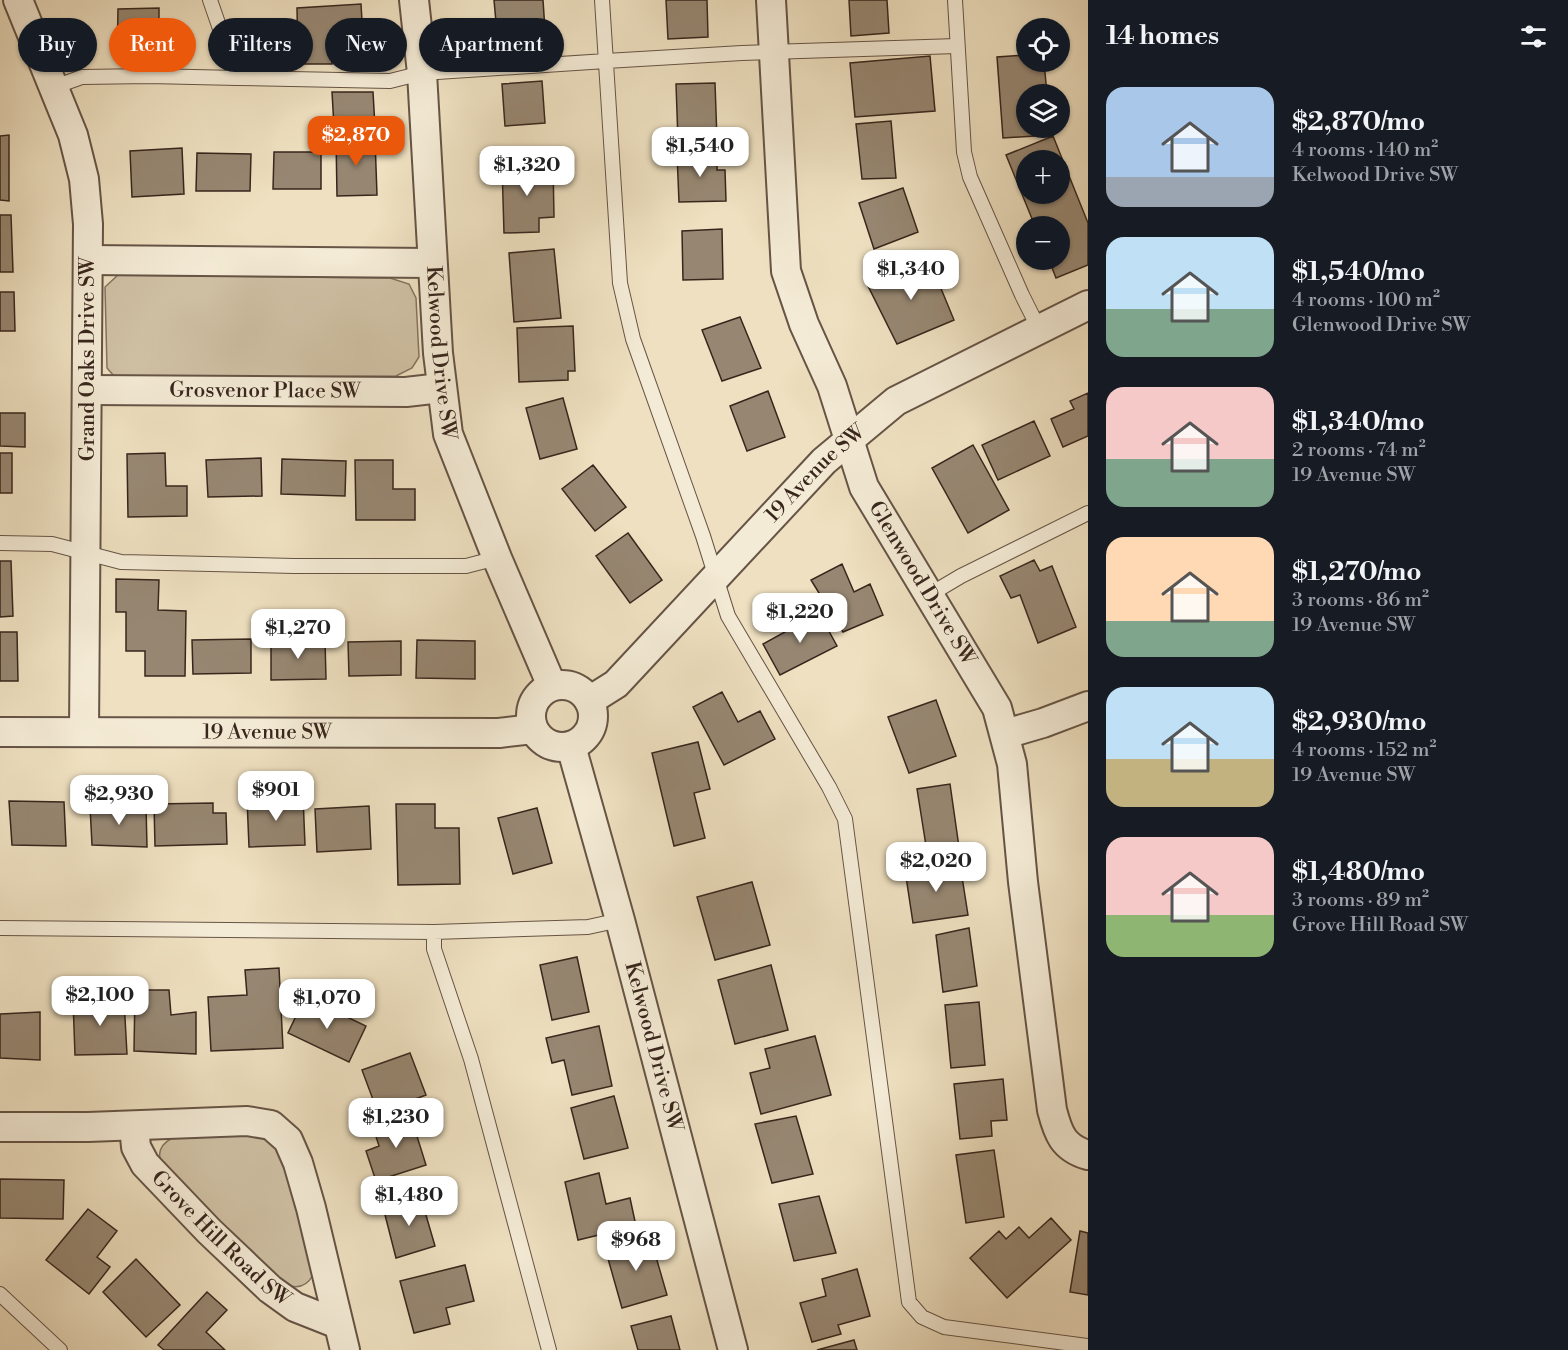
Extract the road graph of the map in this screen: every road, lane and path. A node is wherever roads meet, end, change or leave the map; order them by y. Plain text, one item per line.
1 (18, 0) edge
2 (210, 0) edge
3 (414, 0) edge
4 (603, 0) edge
5 (771, 0) edge
6 (955, 0) edge
7 (957, 46) junction
8 (774, 51) junction
9 (606, 61) junction
10 (422, 73) junction
11 (237, 78) junction
12 (54, 87) junction
13 (88, 260) junction
14 (432, 263) junction
15 (1088, 306) edge
16 (1039, 329) junction
17 (441, 388) junction
18 (88, 390) junction
19 (849, 440) junction
20 (1088, 513) edge
21 (0, 543) edge
22 (86, 552) junction
23 (498, 558) junction
24 (715, 576) junction
25 (929, 595) junction
26 (552, 686) junction
27 (589, 701) junction
28 (1088, 706) edge
29 (533, 729) junction
30 (84, 731) junction
31 (0, 732) edge
32 (1005, 734) junction
33 (571, 746) junction
34 (620, 920) junction
35 (0, 928) edge
36 (434, 932) junction
37 (134, 1125) junction
38 (0, 1127) edge
39 (1088, 1155) edge
40 (0, 1294) edge
41 (342, 1337) edge
42 (1088, 1346) edge
43 (60, 1350) edge
44 (549, 1350) edge
45 (733, 1350) edge

1 - 12 street, Grand Oaks Drive SW
2 - 11 lane
3 - 10 street, Kelwood Drive SW
4 - 9 lane
5 - 8 street, Glenwood Drive SW
6 - 7 lane
7 - 8 lane
7 - 16 lane
8 - 9 lane
8 - 19 street, Glenwood Drive SW
9 - 10 lane
9 - 24 lane
10 - 11 lane
10 - 14 street, Kelwood Drive SW
11 - 12 lane
12 - 13 street, Grand Oaks Drive SW
13 - 14 street
13 - 18 street, Grand Oaks Drive SW
14 - 17 street, Kelwood Drive SW
15 - 16 street, 19 Avenue SW
16 - 19 street, 19 Avenue SW
17 - 18 street, Grosvenor Place SW
17 - 23 street, Kelwood Drive SW
18 - 22 street, Grand Oaks Drive SW
19 - 24 street, 19 Avenue SW
19 - 25 street, Glenwood Drive SW
20 - 25 lane
21 - 22 lane
22 - 23 lane
22 - 30 street, Grand Oaks Drive SW
23 - 26 street, Kelwood Drive SW
24 - 27 street, 19 Avenue SW
24 - 42 lane
25 - 32 street, Glenwood Drive SW
26 - 27 street
26 - 29 street
27 - 33 street
28 - 32 street
29 - 30 street, 19 Avenue SW
29 - 33 street
30 - 31 street, 19 Avenue SW
32 - 39 street, Glenwood Drive SW
33 - 34 street, Kelwood Drive SW
34 - 36 lane
34 - 45 street, Kelwood Drive SW
35 - 36 lane
36 - 44 lane
37 - 38 street, Grove Hill Road SW
37 - 41 street, Grove Hill Road SW
37 - 41 street, Grove Hill Road SW
40 - 43 lane

